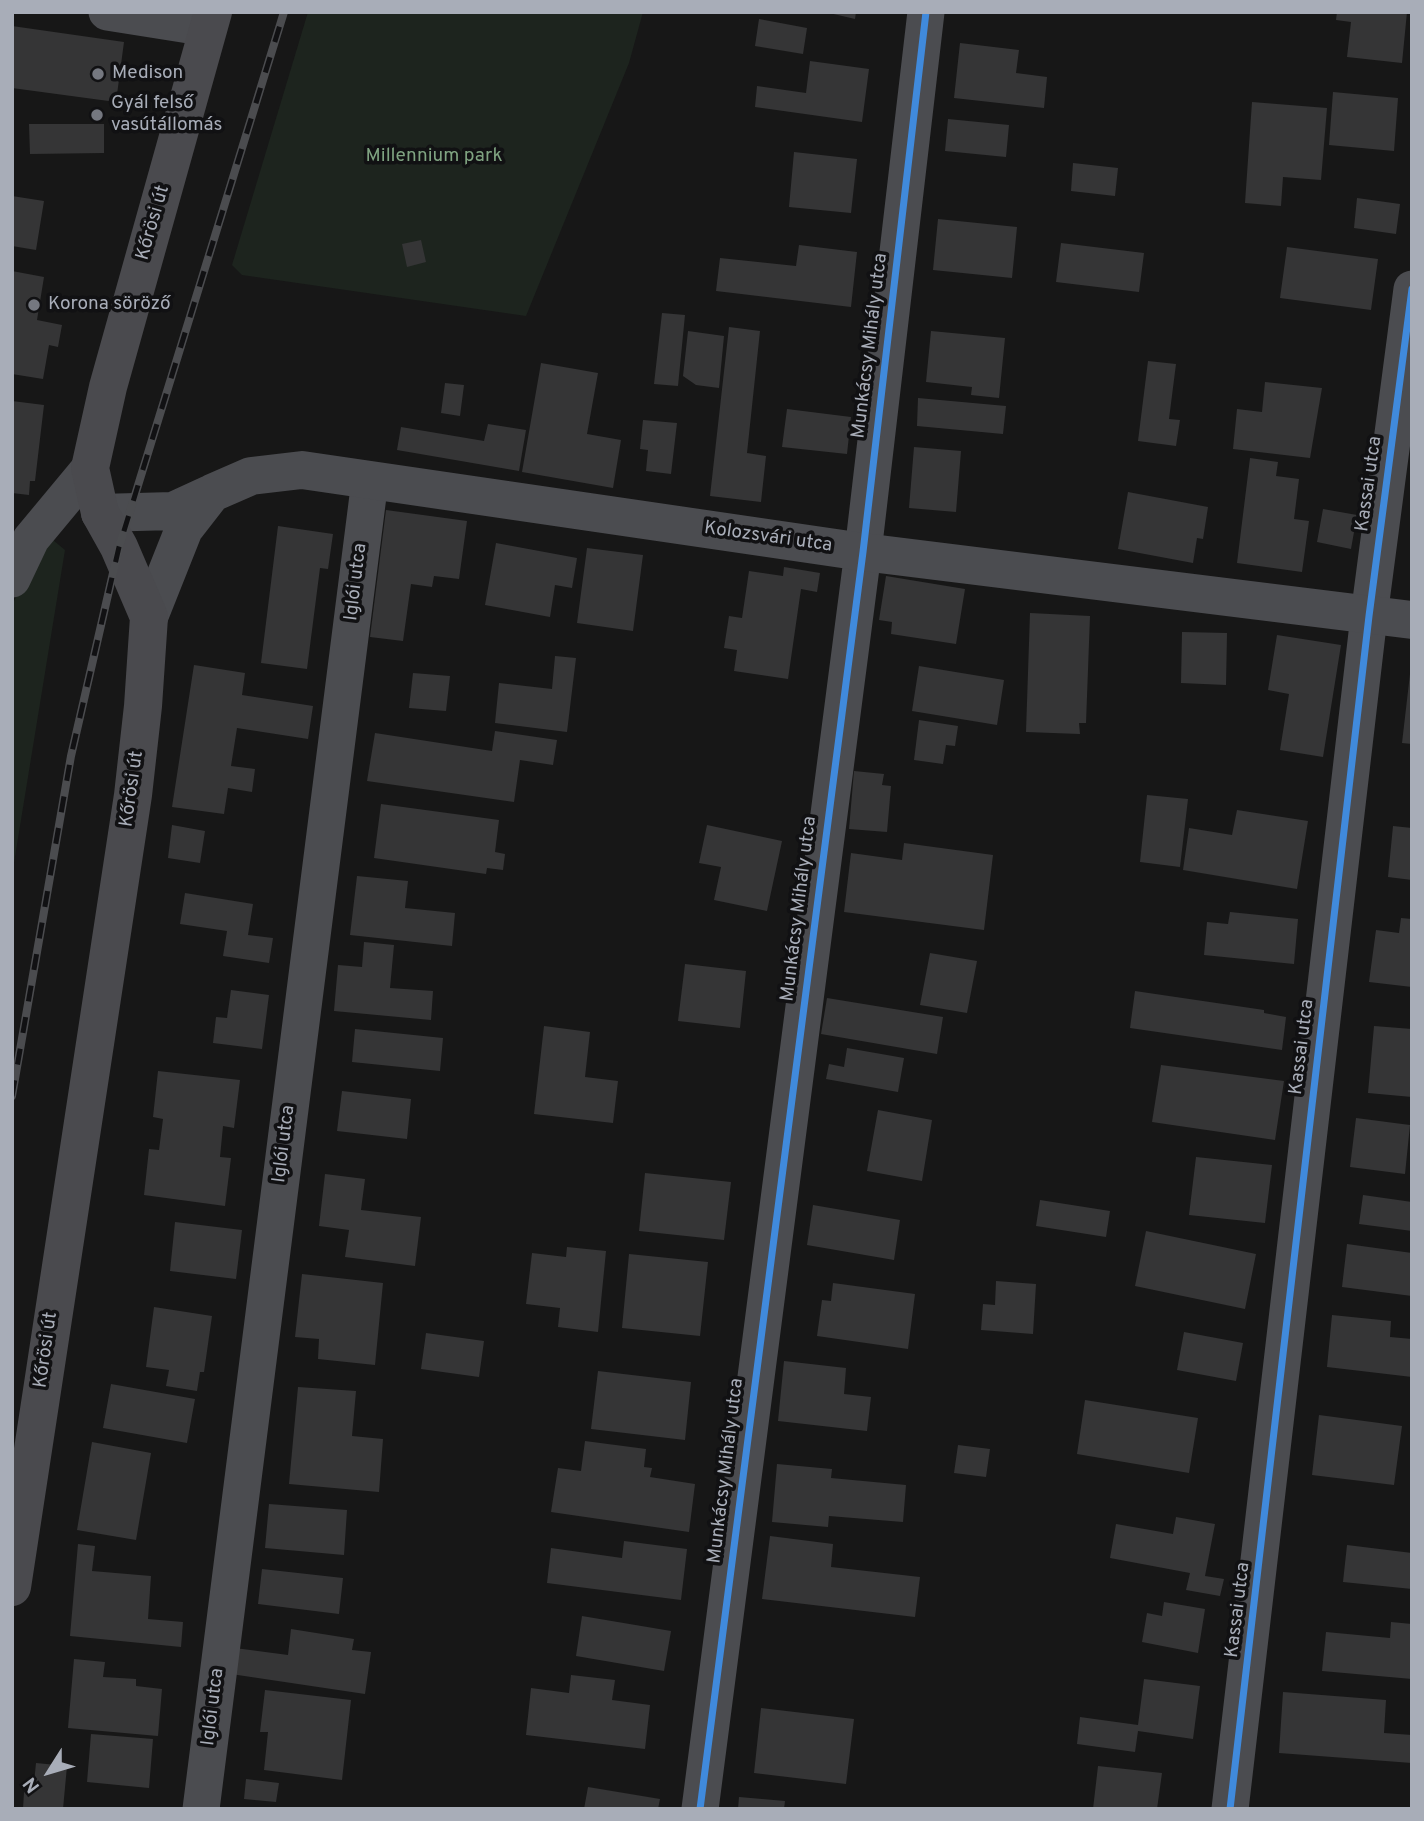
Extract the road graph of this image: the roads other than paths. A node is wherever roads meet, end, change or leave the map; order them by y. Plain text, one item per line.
1 (107, 12) edge
2 (926, 12) edge
3 (211, 20) edge
4 (1412, 289) edge
5 (90, 468) junction
6 (370, 480) junction
7 (212, 493) junction
8 (100, 513) junction
9 (863, 552) junction
10 (12, 579) edge
11 (1369, 616) junction
12 (149, 617) junction
13 (1412, 621) edge
14 (12, 1587) edge
15 (201, 1809) edge
16 (699, 1809) edge
17 (1230, 1809) edge

1 - 3 street
2 - 9 street, Munkácsy Mihály utca
3 - 5 main road, Kőrösi út
4 - 11 street, Kassai utca
5 - 8 main road, Kőrösi út
5 - 10 street
6 - 7 street, Kolozsvári utca
6 - 9 street, Kolozsvári utca
6 - 15 street, Iglói utca
7 - 8 street, Kolozsvári utca
7 - 12 street, Kolozsvári utca
8 - 12 main road, Kőrösi út
9 - 11 street, Kolozsvári utca
9 - 16 street, Munkácsy Mihály utca
11 - 13 street, Kolozsvári utca
11 - 17 street, Kassai utca
12 - 14 main road, Kőrösi út

